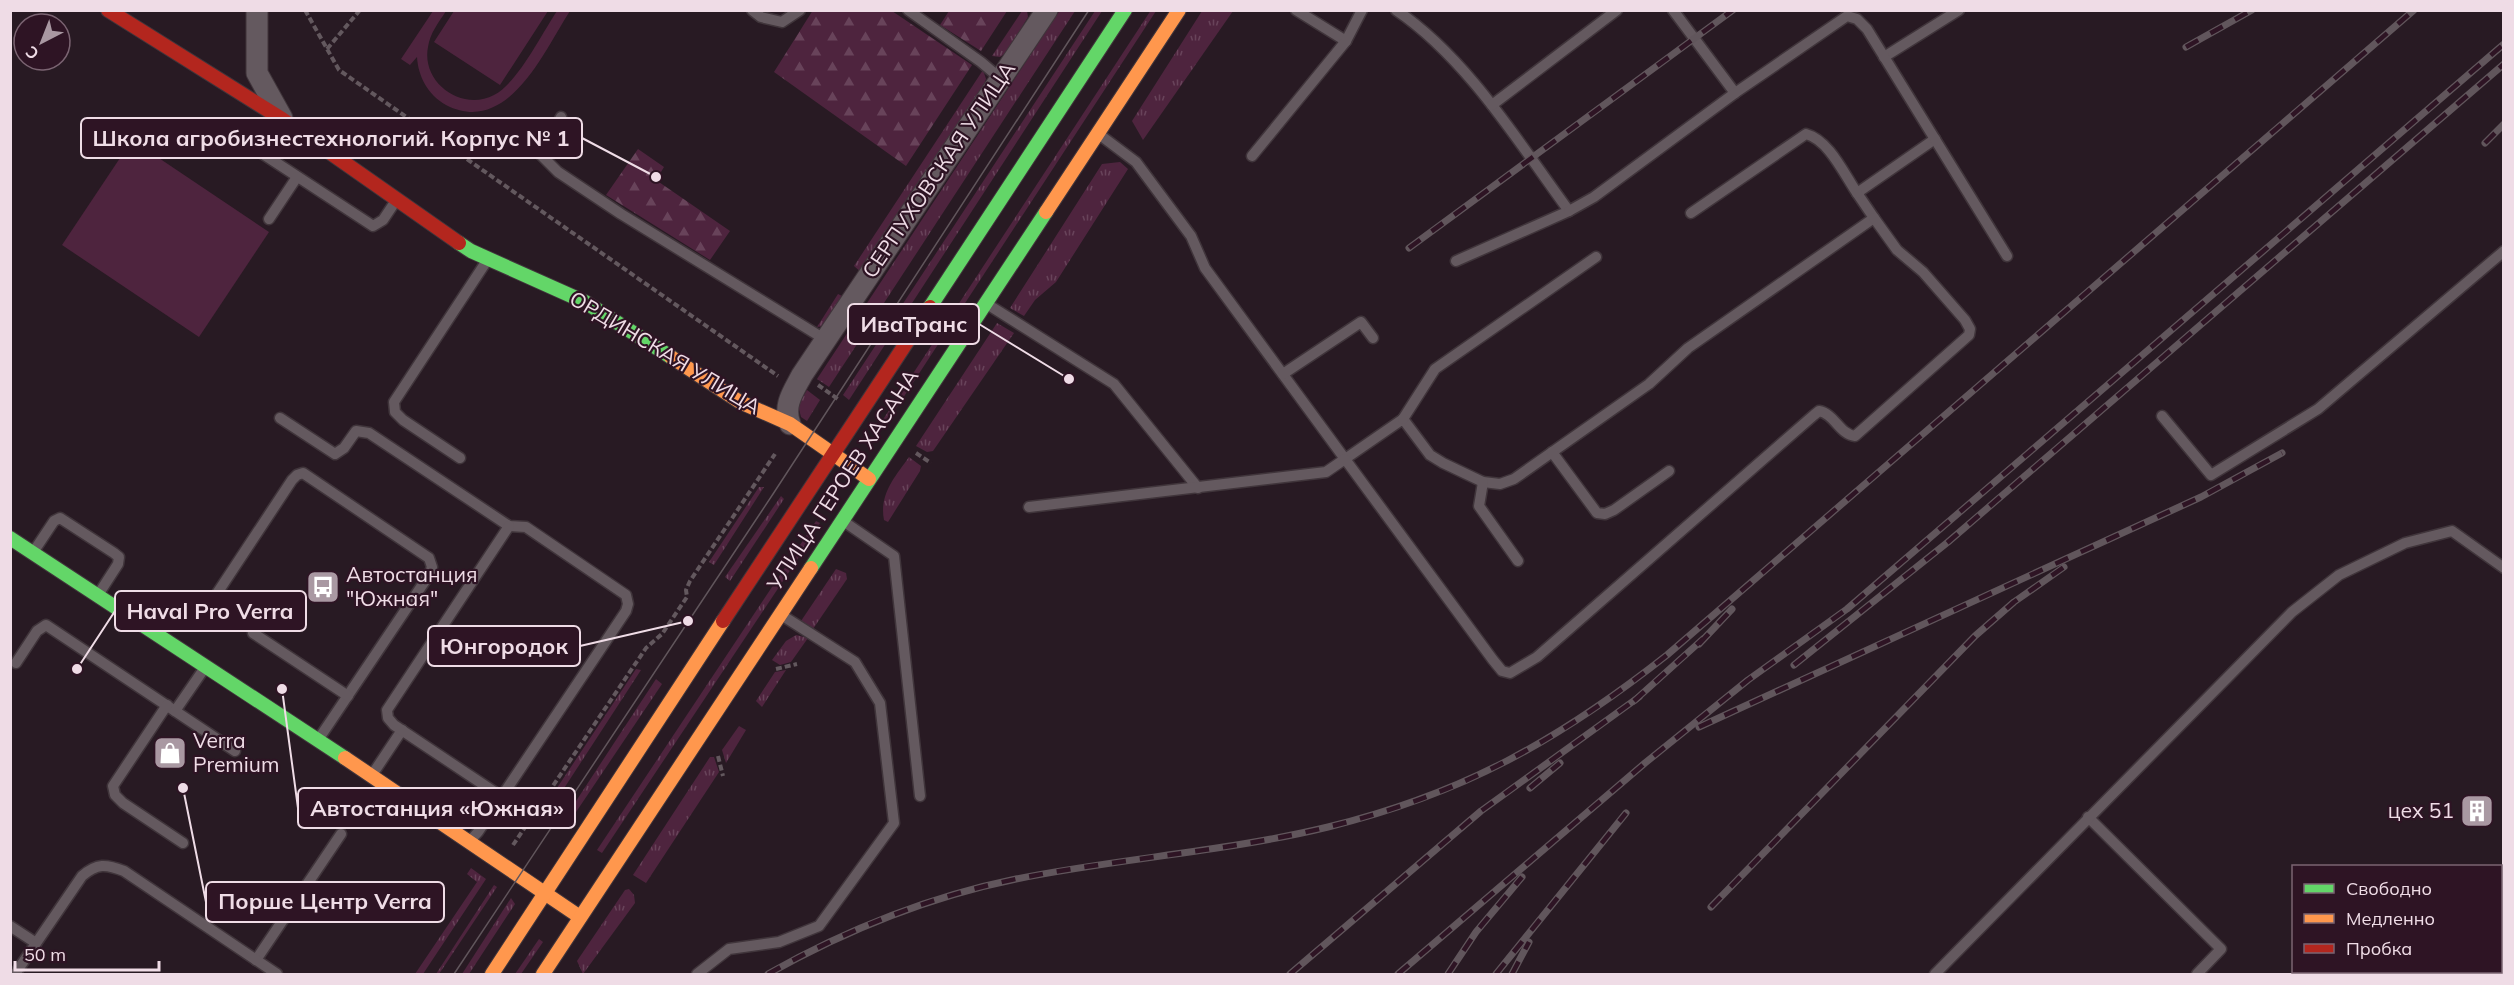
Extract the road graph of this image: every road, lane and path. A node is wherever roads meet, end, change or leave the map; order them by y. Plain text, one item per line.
1 (108, 10) edge
2 (257, 10) edge
3 (306, 10) edge
4 (360, 10) edge
5 (752, 10) edge
6 (800, 10) edge
7 (908, 10) edge
8 (1125, 10) edge
9 (1179, 10) edge
10 (1296, 10) edge
11 (1362, 10) edge
12 (1617, 10) edge
13 (1673, 10) edge
14 (1959, 10) edge
15 (1046, 11) edge
16 (1398, 11) edge
17 (1346, 41) junction
18 (327, 49) junction
19 (1884, 57) junction
20 (1001, 79) junction
21 (1735, 93) junction
22 (1492, 105) junction
23 (561, 117) dead end
24 (282, 119) junction
25 (1097, 133) junction
26 (1935, 139) junction
27 (263, 154) dead end
28 (1252, 156) dead end
29 (297, 177) junction
30 (1857, 193) junction
31 (397, 199) junction
32 (1569, 211) junction
33 (1691, 213) dead end
34 (1874, 218) junction
35 (269, 219) dead end
36 (2504, 251) edge
37 (1596, 256) dead end
38 (2007, 256) dead end
39 (488, 259) junction
40 (1456, 261) dead end
41 (984, 303) junction
42 (1373, 338) dead end
43 (826, 340) junction
44 (1283, 374) junction
45 (778, 376) dead end
46 (2162, 416) dead end
47 (280, 418) dead end
48 (1403, 419) junction
49 (790, 424) junction
50 (913, 451) dead end
51 (1552, 452) junction
52 (775, 454) dead end
53 (834, 455) junction
54 (460, 458) dead end
55 (1346, 459) junction
56 (931, 463) dead end
57 (1669, 471) dead end
58 (869, 479) junction
59 (1483, 482) junction
60 (1198, 488) junction
61 (1029, 507) dead end
62 (842, 520) junction
63 (508, 526) junction
64 (10, 538) edge
65 (33, 552) junction
66 (1518, 561) dead end
67 (2504, 568) edge
68 (98, 595) junction
69 (210, 604) dead end
70 (780, 614) junction
71 (253, 633) dead end
72 (15, 663) dead end
73 (206, 666) junction
74 (348, 696) junction
75 (171, 708) junction
76 (402, 730) junction
77 (318, 741) junction
78 (235, 751) dead end
79 (371, 776) junction
80 (920, 796) dead end
81 (502, 797) junction
82 (2088, 817) junction
83 (341, 834) dead end
84 (468, 842) junction
85 (183, 843) dead end
86 (510, 850) dead end
87 (545, 894) junction
88 (580, 917) junction
89 (10, 926) edge
90 (36, 943) junction
91 (256, 960) junction
92 (546, 973) edge
93 (15, 975) edge
94 (277, 975) edge
95 (492, 975) edge
96 (697, 975) edge
97 (1935, 975) edge
98 (2196, 975) edge

1 - 24 main road
2 - 24 street, ОРДИНСКАЯ УЛИЦА
3 - 18 path
4 - 18 path
5 - 6 lane
7 - 20 lane
8 - 53 main road, УЛИЦА ГЕРОЕВ ХАСАНА
9 - 25 main road, УЛИЦА ГЕРОЕВ ХАСАНА
10 - 17 lane
11 - 17 lane
12 - 22 lane
13 - 21 lane
14 - 19 lane
15 - 20 street, СЕРПУХОВСКАЯ УЛИЦА
16 - 22 lane
17 - 28 lane
18 - 45 path
19 - 21 lane
19 - 26 lane
20 - 43 street, СЕРПУХОВСКАЯ УЛИЦА
21 - 32 lane
22 - 32 lane
23 - 43 lane
24 - 31 main road, ОРДИНСКАЯ УЛИЦА
25 - 41 main road, УЛИЦА ГЕРОЕВ ХАСАНА
25 - 44 lane
26 - 30 lane
26 - 38 lane
27 - 29 lane
29 - 31 lane
29 - 35 lane
30 - 33 lane
30 - 34 lane
31 - 39 main road, ОРДИНСКАЯ УЛИЦА
32 - 40 lane
34 - 51 lane
34 - 55 lane
36 - 46 lane
37 - 48 lane
39 - 49 main road, ОРДИНСКАЯ УЛИЦА
39 - 54 lane
41 - 58 main road, УЛИЦА ГЕРОЕВ ХАСАНА
41 - 60 lane
42 - 44 lane
43 - 49 street, СЕРПУХОВСКАЯ УЛИЦА
44 - 55 lane
47 - 63 lane
48 - 55 lane
48 - 59 lane
49 - 53 main road, ОРДИНСКАЯ УЛИЦА
50 - 56 path
51 - 57 lane
51 - 59 lane
52 - 86 path
53 - 58 main road, ОРДИНСКАЯ УЛИЦА
53 - 87 main road, УЛИЦА ГЕРОЕВ ХАСАНА
55 - 60 lane
58 - 62 main road, УЛИЦА ГЕРОЕВ ХАСАНА
59 - 66 lane
60 - 61 lane
62 - 70 main road, УЛИЦА ГЕРОЕВ ХАСАНА
62 - 80 lane
63 - 76 lane
63 - 81 lane
64 - 65 main road
65 - 68 main road
65 - 68 lane
67 - 82 lane
68 - 73 main road
69 - 74 lane
70 - 88 main road, УЛИЦА ГЕРОЕВ ХАСАНА
70 - 96 lane
71 - 74 lane
72 - 75 lane
73 - 75 lane
73 - 77 main road
74 - 77 lane
75 - 78 lane
75 - 85 lane
76 - 79 lane
76 - 81 lane
77 - 79 main road
79 - 84 main road
81 - 84 lane
82 - 97 lane
82 - 98 lane
83 - 91 lane
84 - 87 main road
87 - 88 main road
87 - 95 main road, УЛИЦА ГЕРОЕВ ХАСАНА
88 - 92 main road, УЛИЦА ГЕРОЕВ ХАСАНА
89 - 90 lane
90 - 91 lane
90 - 93 lane
91 - 94 lane

